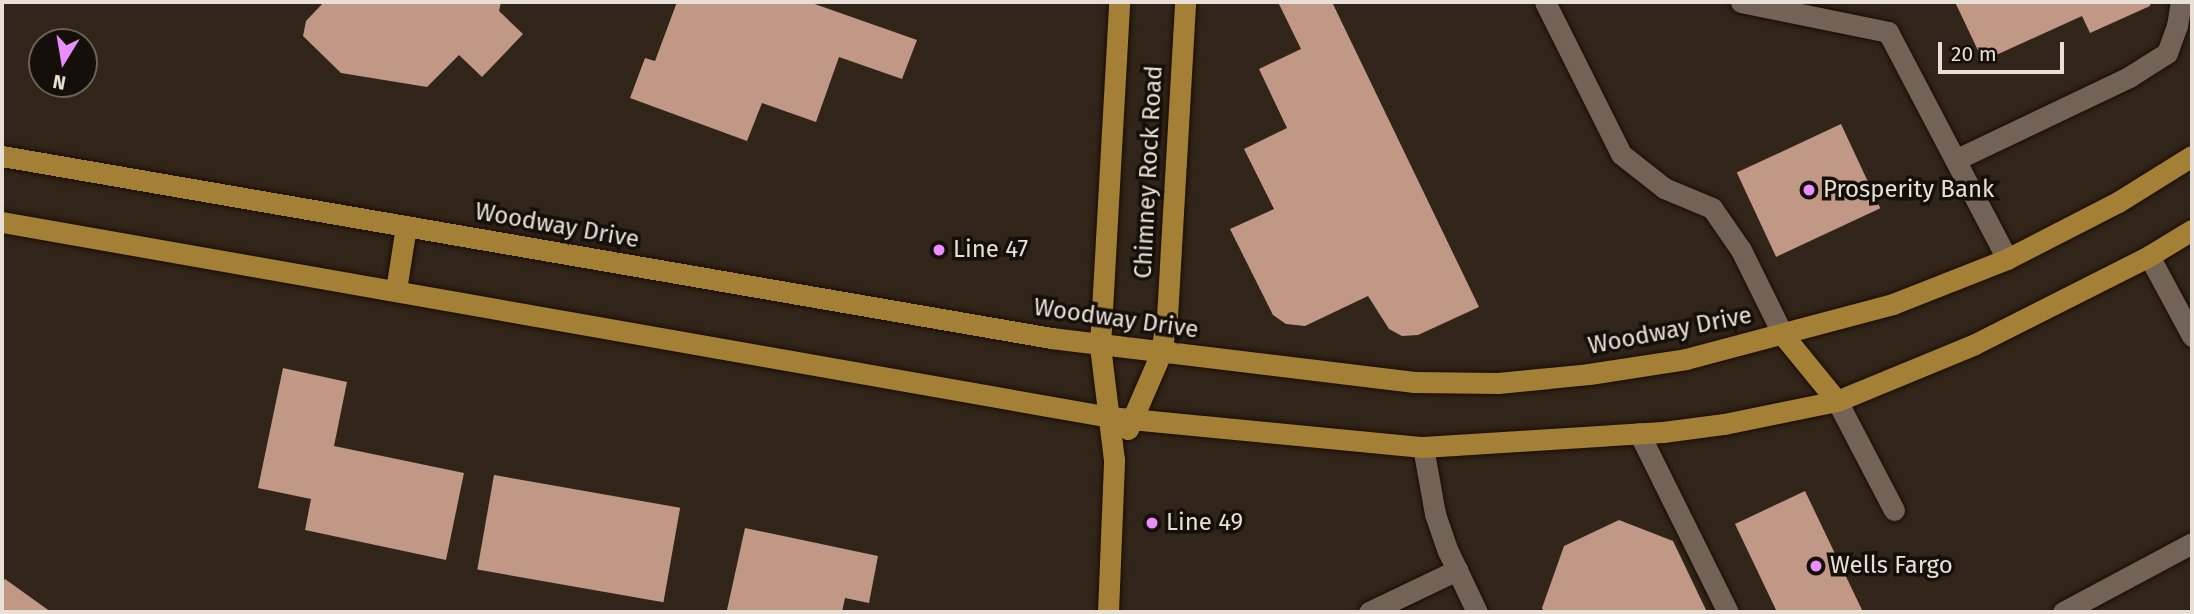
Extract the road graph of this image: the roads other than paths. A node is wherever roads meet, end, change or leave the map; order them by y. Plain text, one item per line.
1 (1118, 2) edge
2 (1185, 2) edge
3 (1545, 2) edge
4 (1741, 2) edge
5 (2181, 2) edge
6 (2, 156) edge
7 (2192, 156) edge
8 (1955, 160) junction
9 (2, 222) edge
10 (406, 226) junction
11 (2192, 230) edge
12 (2149, 256) junction
13 (2007, 259) junction
14 (396, 290) junction
15 (1783, 335) junction
16 (2192, 336) edge
17 (1101, 346) junction
18 (1160, 353) junction
19 (1837, 401) junction
20 (1110, 417) junction
21 (1133, 419) junction
22 (1639, 433) junction
23 (1423, 447) junction
24 (1114, 460) junction
25 (1894, 510) dead end
26 (2192, 543) edge
27 (1457, 570) junction
28 (1108, 612) edge
29 (1370, 612) edge
30 (1477, 612) edge
31 (1728, 612) edge
32 (2063, 612) edge

1 - 17 main road, Chimney Rock Road
2 - 18 main road, Chimney Rock Road
3 - 15 lane
4 - 8 lane
5 - 8 lane
6 - 10 main road, Woodway Drive
7 - 13 main road, Woodway Drive
8 - 13 lane
9 - 14 main road
10 - 14 main road
10 - 17 main road, Woodway Drive
11 - 12 main road
12 - 16 lane
12 - 19 main road
13 - 15 main road, Woodway Drive
14 - 20 main road
15 - 18 main road, Woodway Drive
15 - 19 main road
17 - 18 main road, Woodway Drive
17 - 20 main road, Chimney Rock Road
18 - 21 main road, Chimney Rock Road
19 - 22 main road
19 - 25 lane
20 - 21 main road
20 - 24 main road, Chimney Rock Road
21 - 23 main road
21 - 24 main road, Chimney Rock Road
22 - 23 main road
22 - 31 lane
23 - 27 lane
24 - 28 main road, Chimney Rock Road
26 - 32 lane
27 - 29 lane
27 - 30 lane

